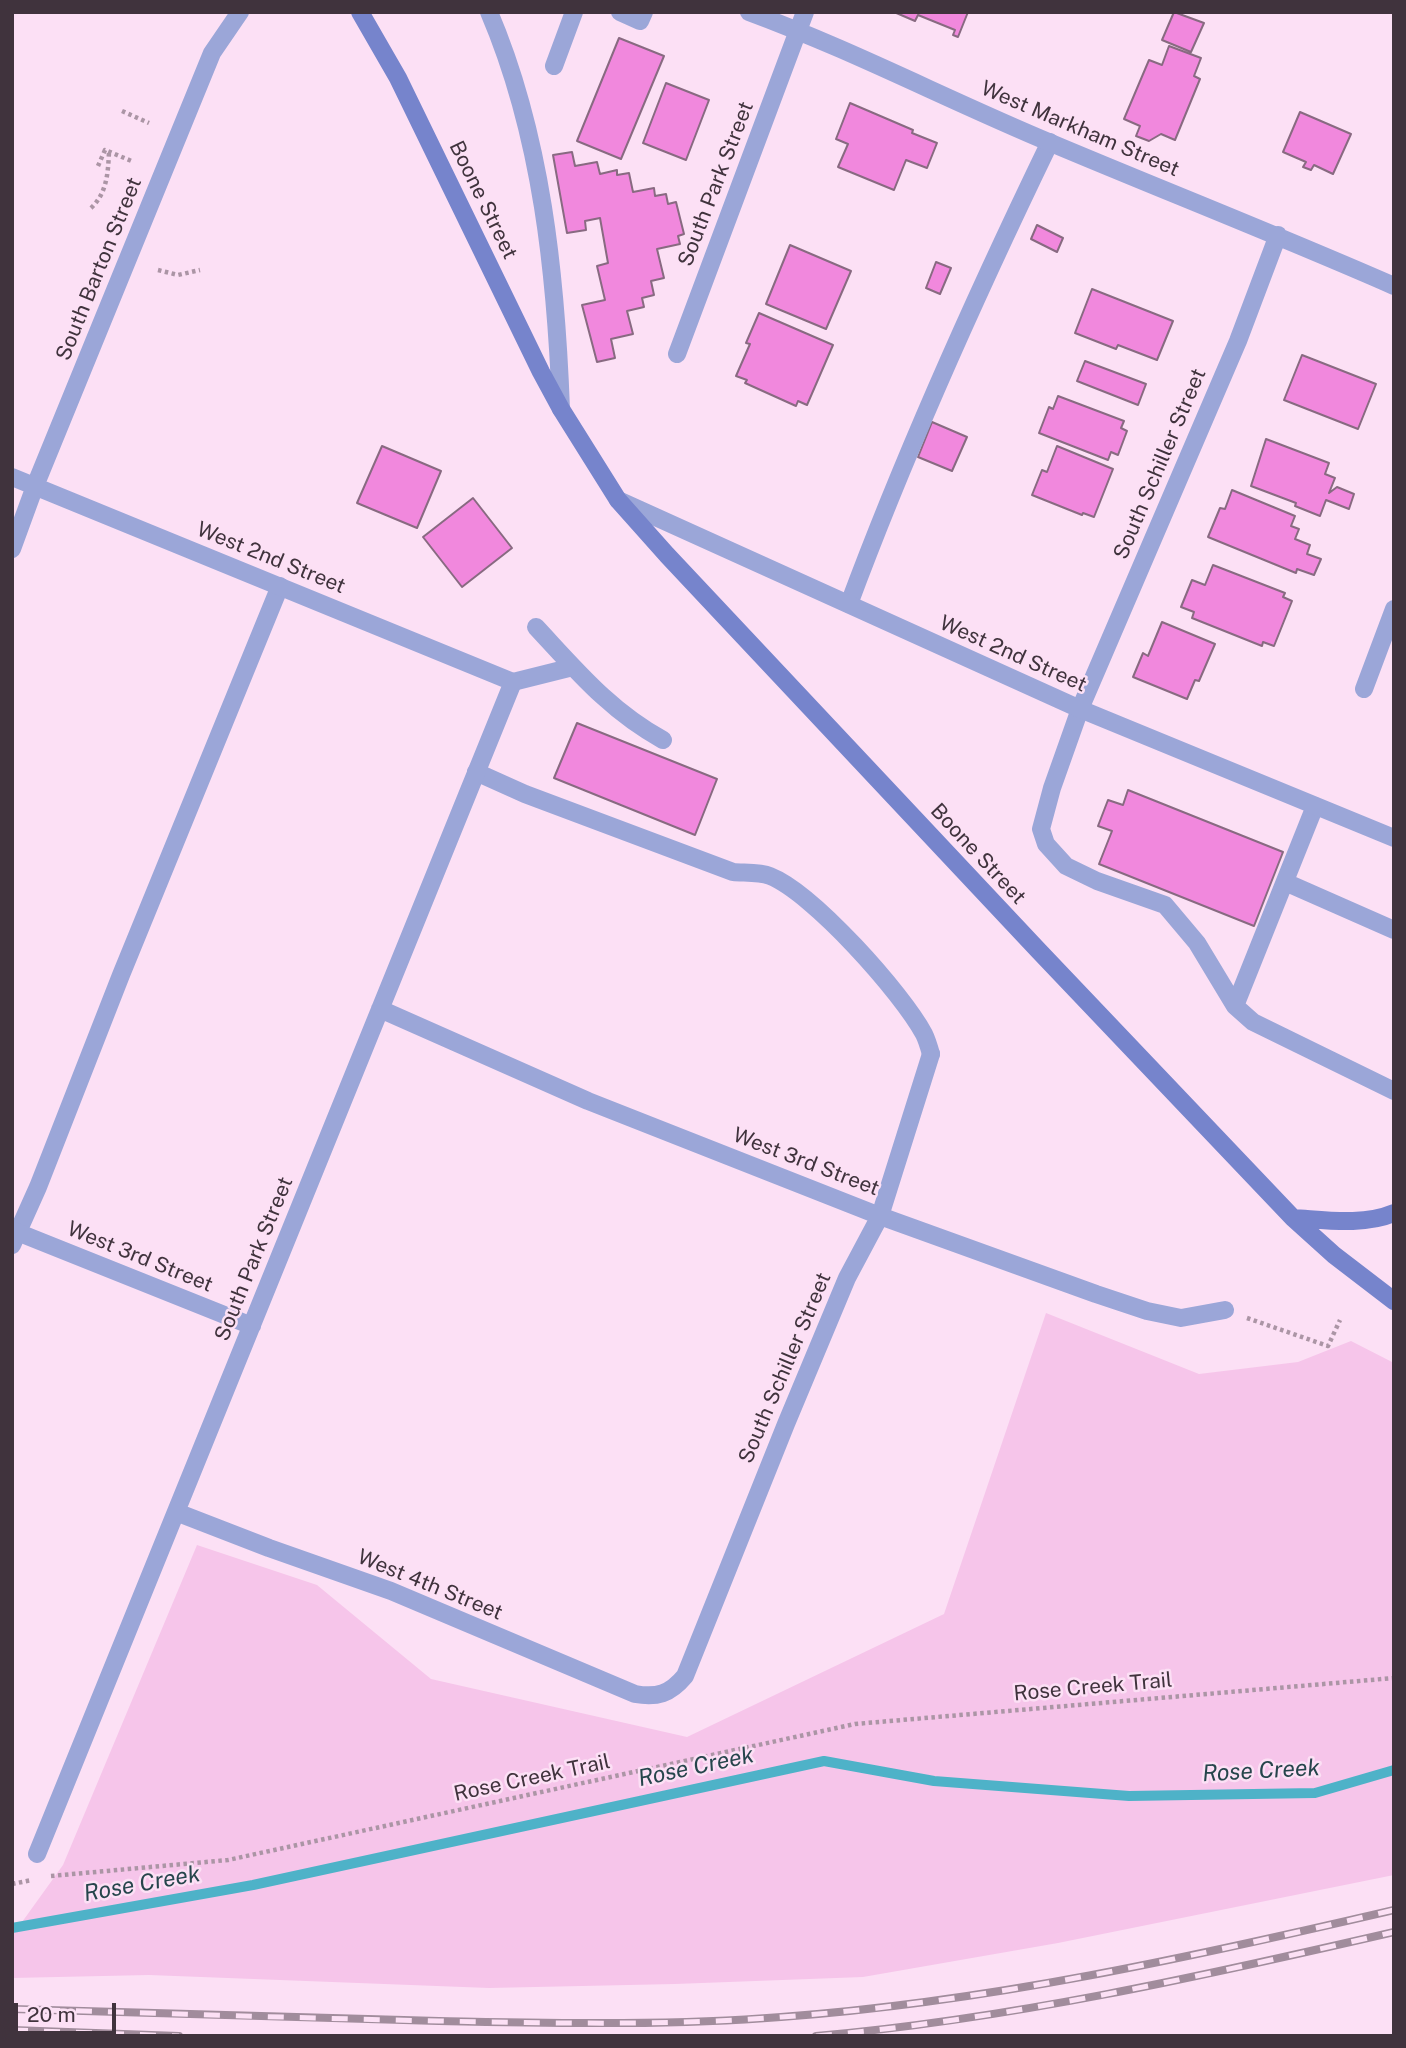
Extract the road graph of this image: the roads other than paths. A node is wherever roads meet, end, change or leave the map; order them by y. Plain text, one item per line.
1 (240, 12) edge
2 (360, 12) edge
3 (489, 12) edge
4 (574, 12) edge
5 (620, 12) edge
6 (644, 12) edge
7 (749, 12) edge
8 (805, 12) edge
9 (798, 30) junction
10 (554, 66) dead end
11 (1049, 142) junction
12 (1278, 235) junction
13 (1394, 286) edge
14 (677, 354) dead end
15 (561, 409) junction
16 (12, 477) edge
17 (36, 486) junction
18 (618, 500) junction
19 (12, 549) edge
20 (280, 586) junction
21 (849, 604) junction
22 (1394, 610) edge
23 (536, 627) dead end
24 (573, 667) junction
25 (513, 681) junction
26 (1364, 689) dead end
27 (1080, 709) junction
28 (663, 740) dead end
29 (476, 772) junction
30 (1315, 806) junction
31 (1394, 838) edge
32 (1285, 882) junction
33 (1394, 930) edge
34 (1235, 1006) junction
35 (380, 1009) junction
36 (1394, 1091) edge
37 (1394, 1213) edge
38 (880, 1216) junction
39 (1293, 1218) junction
40 (14, 1235) edge
41 (1394, 1301) edge
42 (1225, 1310) road end
43 (251, 1326) junction
44 (176, 1512) junction
45 (667, 1693) joint
46 (37, 1854) dead end

1 - 17 street, South Barton Street
2 - 15 main road, Boone Street
3 - 15 street, Boone Street
4 - 10 street
5 - 6 street
7 - 9 street, West Markham Street
8 - 9 street, South Park Street
9 - 11 street, West Markham Street
9 - 14 street, South Park Street
11 - 12 street, West Markham Street
11 - 21 street
12 - 13 street, West Markham Street
12 - 27 street, South Schiller Street
15 - 18 main road, Boone Street
16 - 17 street, West 2nd Street
17 - 19 street, South Barton Street
17 - 20 street, West 2nd Street
18 - 21 street, West 2nd Street
18 - 39 main road, Boone Street
20 - 25 street, West 2nd Street
20 - 40 street
21 - 27 street, West 2nd Street
22 - 26 street
23 - 24 street
24 - 25 street
24 - 28 street
25 - 29 street, South Park Street
27 - 30 street, West 2nd Street
27 - 34 street, South Schiller Street
29 - 35 street, South Park Street
29 - 38 street, South Schiller Street
30 - 31 street, West 2nd Street
30 - 32 street
32 - 33 street
32 - 34 street
34 - 36 street
35 - 38 street, West 3rd Street
35 - 43 street, South Park Street
37 - 39 main road
38 - 42 street, West 3rd Street
38 - 45 street, South Schiller Street
39 - 41 main road, Boone Street
40 - 43 street, West 3rd Street
43 - 44 street, South Park Street
44 - 45 street, West 4th Street
44 - 46 street, South Park Street

